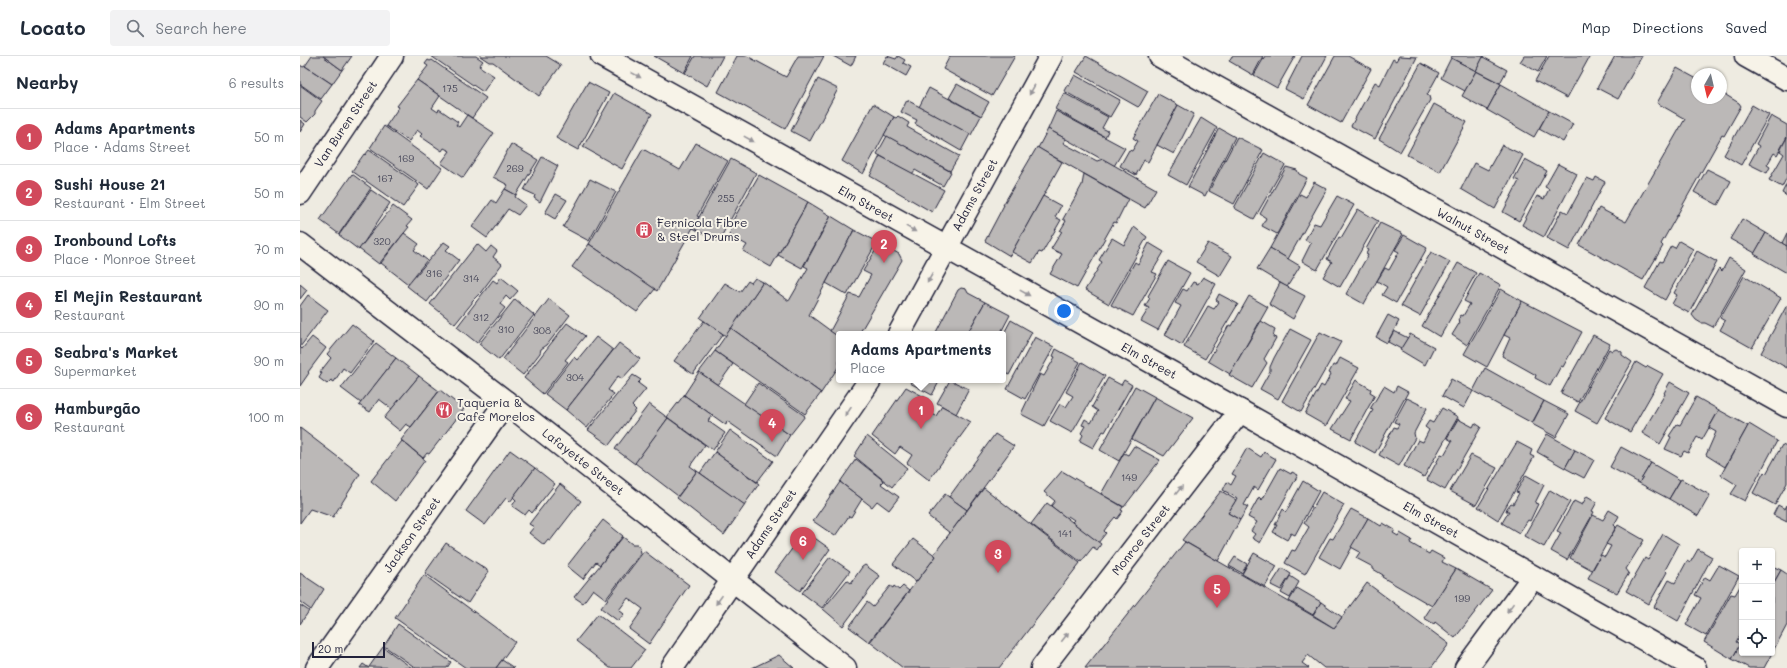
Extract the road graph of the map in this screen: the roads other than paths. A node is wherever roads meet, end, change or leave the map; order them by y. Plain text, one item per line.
1 (392, 56) edge
2 (602, 56) edge
3 (1051, 56) edge
4 (1160, 56) edge
5 (1746, 56) edge
6 (1787, 79) edge
7 (300, 193) edge
8 (300, 244) edge
9 (946, 249) junction
10 (901, 331) edge
11 (868, 383) edge
12 (506, 402) junction
13 (1787, 406) edge
14 (1240, 411) junction
15 (1533, 577) junction
16 (733, 580) junction
17 (318, 668) edge
18 (672, 668) edge
19 (845, 668) edge
20 (1042, 668) edge
21 (1466, 668) edge
22 (1695, 668) edge

1 - 7 street, Van Buren Street
2 -> 9 street, Elm Street
3 -> 9 street, Adams Street
4 - 13 street, Walnut Street
5 - 6 street
8 - 12 street, Lafayette Street
9 -> 10 street, Adams Street
9 -> 14 street, Elm Street
11 -> 16 street, Adams Street
12 - 16 street, Lafayette Street
12 - 17 street, Jackson Street
14 - 15 street, Elm Street
20 -> 14 street, Monroe Street
15 -> 21 street
15 - 22 street, Elm Street
16 -> 18 street, Adams Street
16 - 19 street, Lafayette Street

